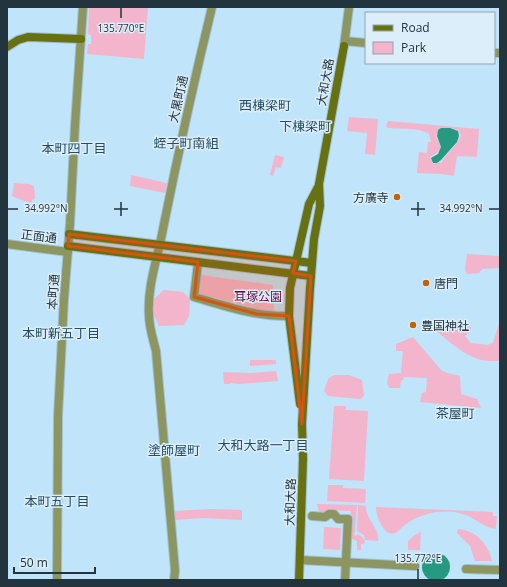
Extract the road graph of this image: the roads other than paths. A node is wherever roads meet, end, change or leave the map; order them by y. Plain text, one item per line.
1 (83, 7) edge
2 (212, 7) edge
3 (349, 7) edge
4 (81, 39) junction
5 (365, 43) edge
6 (344, 44) junction
7 (7, 47) edge
8 (319, 184) junction
9 (69, 234) junction
10 (7, 244) edge
11 (160, 244) junction
12 (68, 249) junction
13 (156, 257) junction
14 (296, 261) junction
15 (198, 262) junction
16 (312, 263) junction
17 (293, 273) junction
18 (311, 276) junction
19 (289, 316) junction
20 (302, 424) junction
21 (312, 516) dead end
22 (300, 560) junction
23 (346, 562) junction
24 (415, 566) dead end
25 (466, 569) dead end
26 (500, 570) edge
27 (57, 580) edge
28 (174, 580) edge
29 (299, 580) edge
30 (345, 580) edge

1 - 4 street, 本町通
2 - 11 street, 大黒町通
3 - 6 street, 大和大路
4 - 7 street
4 - 9 street, 本町通
5 - 6 street
6 - 8 street, 大和大路
8 - 14 street
8 - 16 street
9 - 11 street
9 - 12 street, 本町通
10 - 12 street, 正面通
11 - 13 street, 大黒町通
11 - 14 street
12 - 13 street
12 - 27 street, 本町通
13 - 15 street
13 - 28 street, 大黒町通
14 - 16 street
14 - 17 street
15 - 17 street
15 - 19 street
16 - 18 street
17 - 18 street
17 - 19 street
18 - 20 street
19 - 20 street
20 - 22 street, 大和大路
21 - 23 street
22 - 23 street
22 - 29 street, 大和大路
23 - 24 street
23 - 30 street
25 - 26 street

